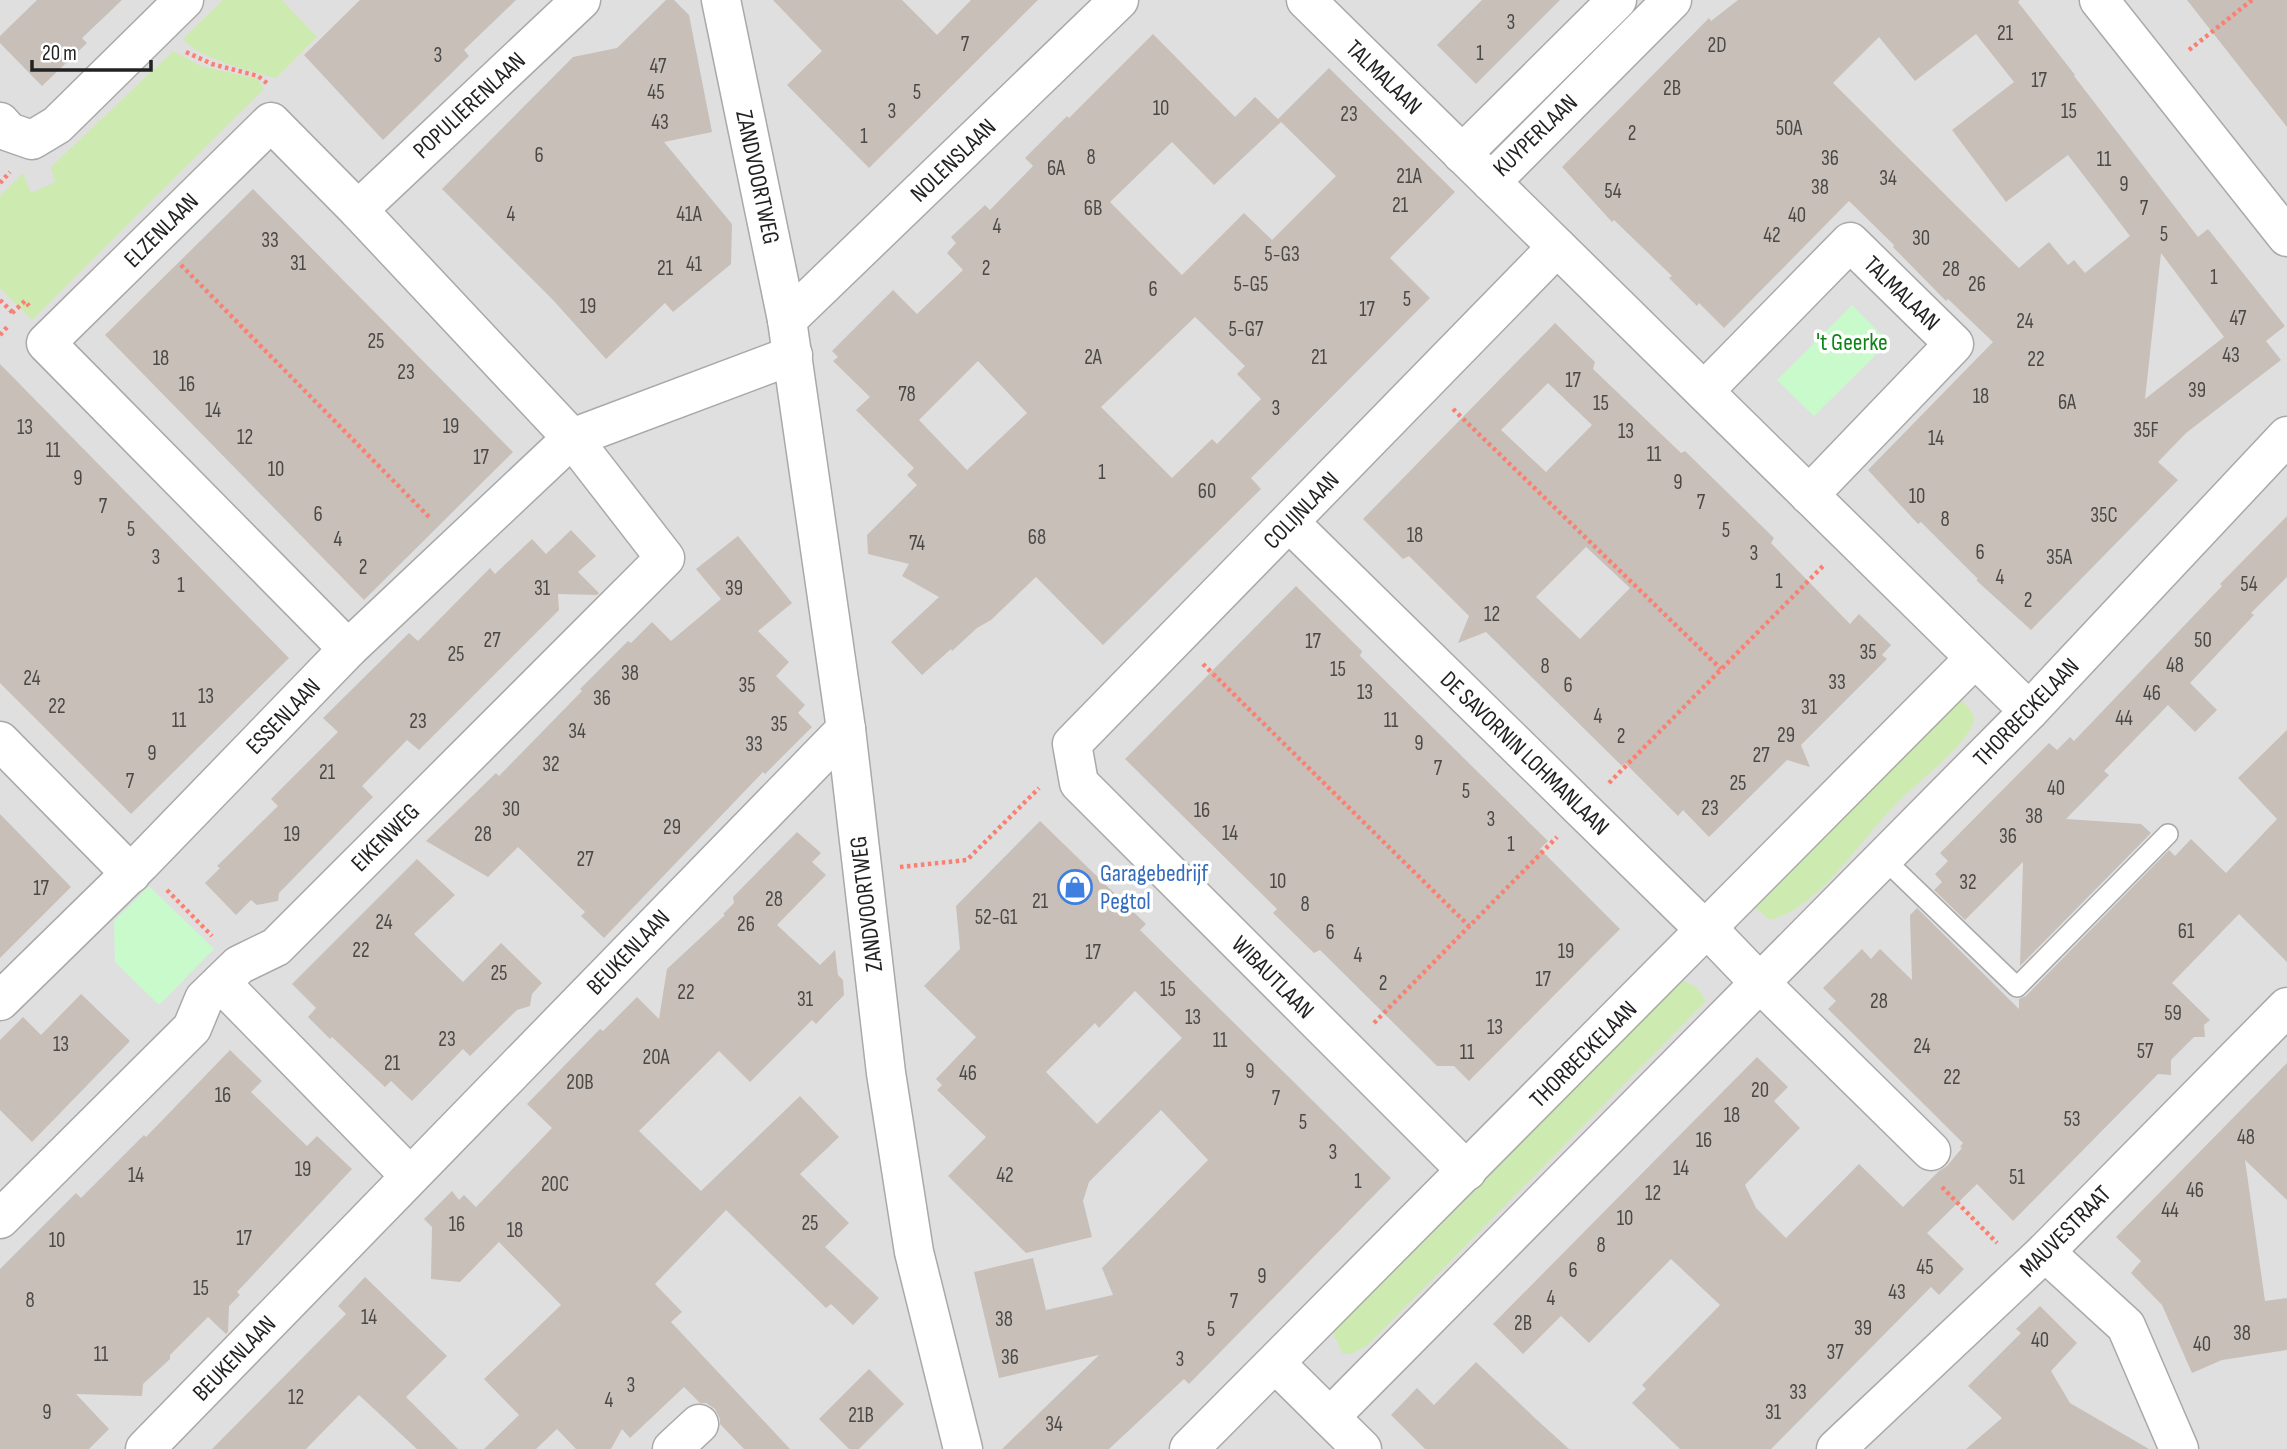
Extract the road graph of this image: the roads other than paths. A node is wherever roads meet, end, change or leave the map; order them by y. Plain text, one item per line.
1 (581, 0) edge
2 (721, 0) edge
3 (1119, 0) edge
4 (1306, 0) edge
5 (1617, 0) edge
6 (1672, 0) edge
7 (2099, 0) edge
8 (171, 13) edge
9 (0, 122) edge
10 (1462, 153) junction
11 (1491, 182) junction
12 (358, 209) junction
13 (2287, 237) edge
14 (1557, 247) junction
15 (790, 338) junction
16 (1704, 391) junction
17 (2287, 436) edge
18 (572, 438) junction
19 (1809, 495) junction
20 (1290, 523) junction
21 (348, 649) junction
22 (1975, 658) junction
23 (2029, 711) junction
24 (846, 729) junction
25 (0, 741) edge
26 (1076, 768) joint
27 (2168, 834) dead end
28 (1883, 858) junction
29 (136, 869) junction
30 (1707, 928) junction
31 (230, 974) junction
32 (1759, 983) junction
33 (0, 1001) edge
34 (2287, 1007) edge
35 (1931, 1151) road end
36 (1467, 1171) junction
37 (410, 1176) junction
38 (0, 1219) edge
39 (2035, 1262) junction
40 (1276, 1364) junction
41 (1330, 1417) junction
42 (145, 1449) edge
43 (963, 1449) edge
44 (1189, 1449) edge
45 (1362, 1449) edge
46 (1836, 1449) edge
47 (2179, 1449) edge

1 - 12 street, POPULIERENLAAN
2 - 15 street, ZANDVOORTWEG
3 - 15 street, NOLENSLAAN
4 - 10 street, TALMALAAN
5 - 10 street, KUYPERLAAN
6 - 11 street, KUYPERLAAN
7 - 13 street
8 - 9 street
10 - 11 street, KUYPERLAAN
11 - 14 street
12 - 18 street
12 - 21 street, ELZENLAAN
14 - 16 street
14 - 20 street, COLIJNLAAN
15 - 18 street
15 - 24 street, ZANDVOORTWEG
16 - 19 street
16 - 19 street, TALMALAAN
17 - 23 street, THORBECKELAAN
18 - 21 street, ESSENLAAN
18 - 31 street, EIKENWEG
19 - 22 street
20 - 26 street, COLIJNLAAN
20 - 30 street, DE SAVORNIN LOHMANLAAN
21 - 29 street, ESSENLAAN
22 - 23 street
22 - 30 street, THORBECKELAAN
23 - 28 street, THORBECKELAAN
24 - 37 street, BEUKENLAAN
24 - 43 street, ZANDVOORTWEG
25 - 29 street
26 - 36 street, WIBAUTLAAN
27 - 28 lane
28 - 32 street, THORBECKELAAN
29 - 33 street, ESSENLAAN
30 - 32 street, DE SAVORNIN LOHMANLAAN
30 - 36 street, THORBECKELAAN
31 - 37 street
31 - 38 street, EIKENWEG
32 - 35 street
32 - 41 street, THORBECKELAAN
34 - 39 street, MAUVESTRAAT
36 - 40 street, THORBECKELAAN
37 - 42 street, BEUKENLAAN
39 - 46 street, MAUVESTRAAT
39 - 47 street
40 - 41 street
40 - 44 street, THORBECKELAAN
41 - 45 street

